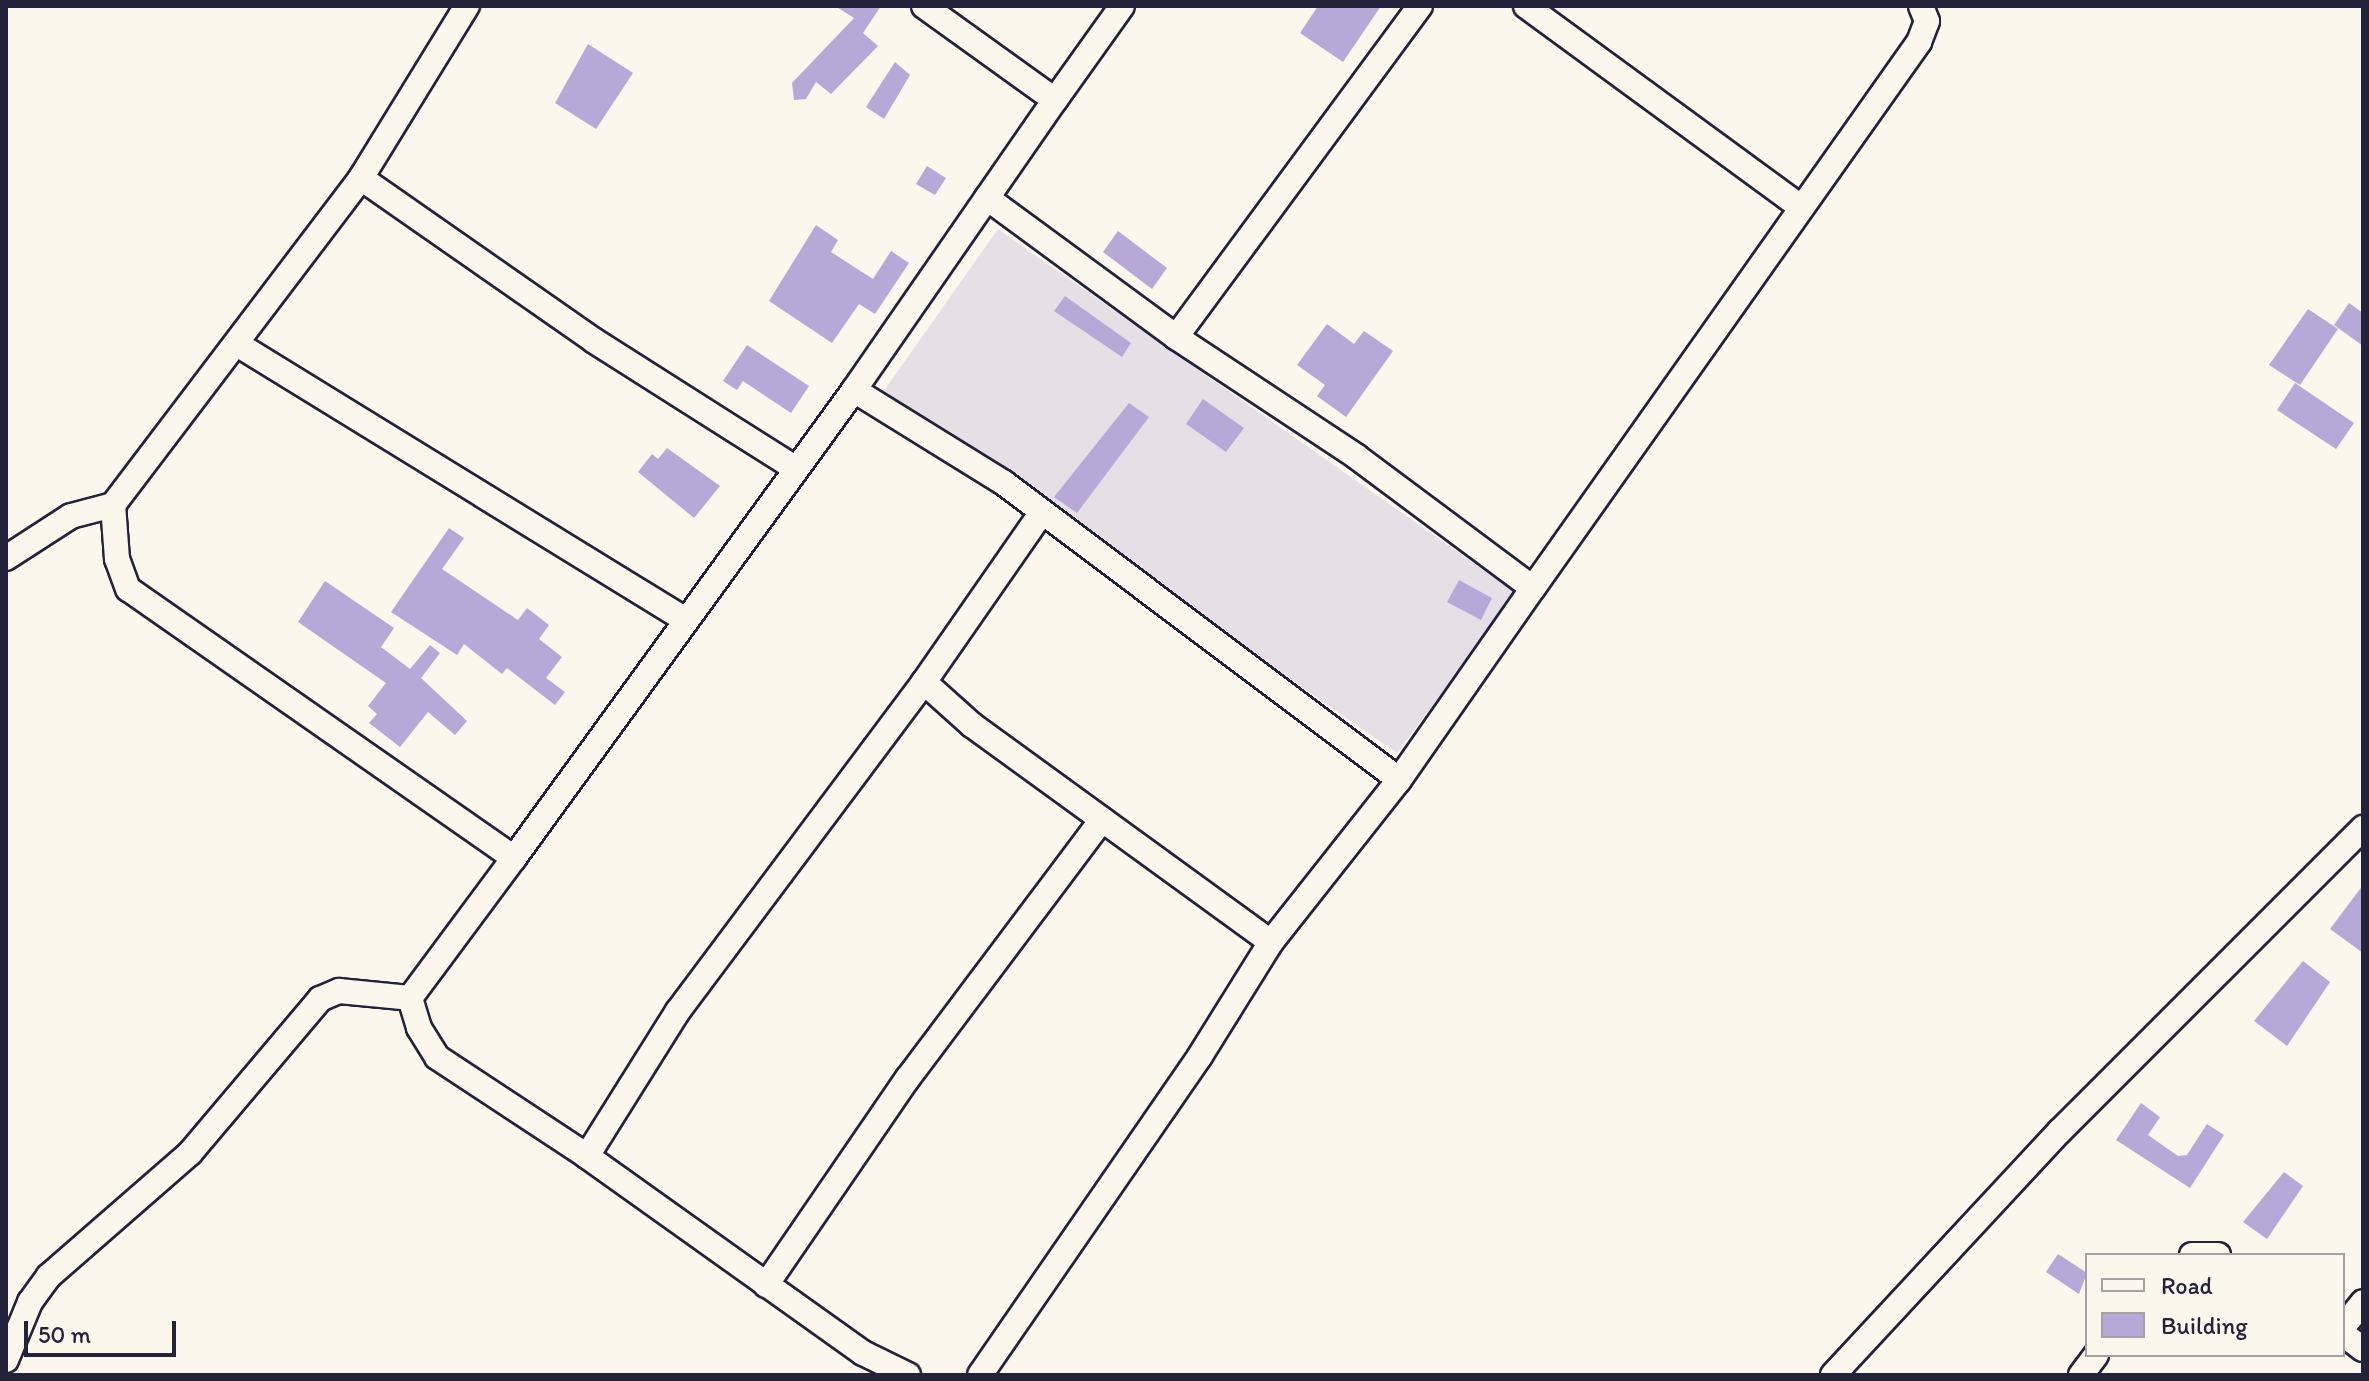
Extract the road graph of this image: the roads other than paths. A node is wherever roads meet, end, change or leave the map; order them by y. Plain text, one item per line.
1 (467, 6) edge
2 (924, 6) edge
3 (1122, 6) edge
4 (1420, 6) edge
5 (1526, 6) edge
6 (1921, 6) edge
7 (1055, 100) junction
8 (361, 178) junction
9 (987, 198) junction
10 (1801, 207) junction
11 (1176, 337) junction
12 (237, 344) junction
13 (854, 390) junction
14 (793, 467) junction
15 (113, 505) junction
16 (1040, 515) junction
17 (6, 558) edge
18 (1533, 588) junction
19 (684, 619) junction
20 (924, 682) junction
21 (1399, 780) junction
22 (1102, 820) junction
23 (2363, 828) edge
24 (514, 858) junction
25 (1271, 942) junction
26 (410, 998) junction
27 (587, 1156) junction
28 (766, 1285) junction
29 (2363, 1302) edge
30 (2345, 1324) edge
31 (2345, 1336) edge
32 (2363, 1349) edge
33 (2094, 1357) edge
34 (6, 1360) edge
35 (908, 1375) edge
36 (980, 1375) edge
37 (1833, 1375) edge
38 (2081, 1375) edge

1 - 8 street
2 - 7 street
3 - 7 street
4 - 11 street
5 - 10 street
6 - 10 street
7 - 9 street
8 - 12 street
8 - 14 street
9 - 11 street
9 - 13 street
10 - 18 street
11 - 18 street
12 - 15 street
12 - 19 street
13 - 14 street
13 - 16 street
14 - 19 street
15 - 17 street
15 - 24 street
16 - 20 street
16 - 21 street
18 - 21 street
19 - 24 street
20 - 22 street
20 - 27 street
21 - 25 street
22 - 25 street
22 - 28 street
23 - 37 street
24 - 26 street
25 - 36 street
26 - 27 street
26 - 34 street
27 - 28 street
28 - 35 street
29 - 30 street
31 - 32 street
33 - 38 street

